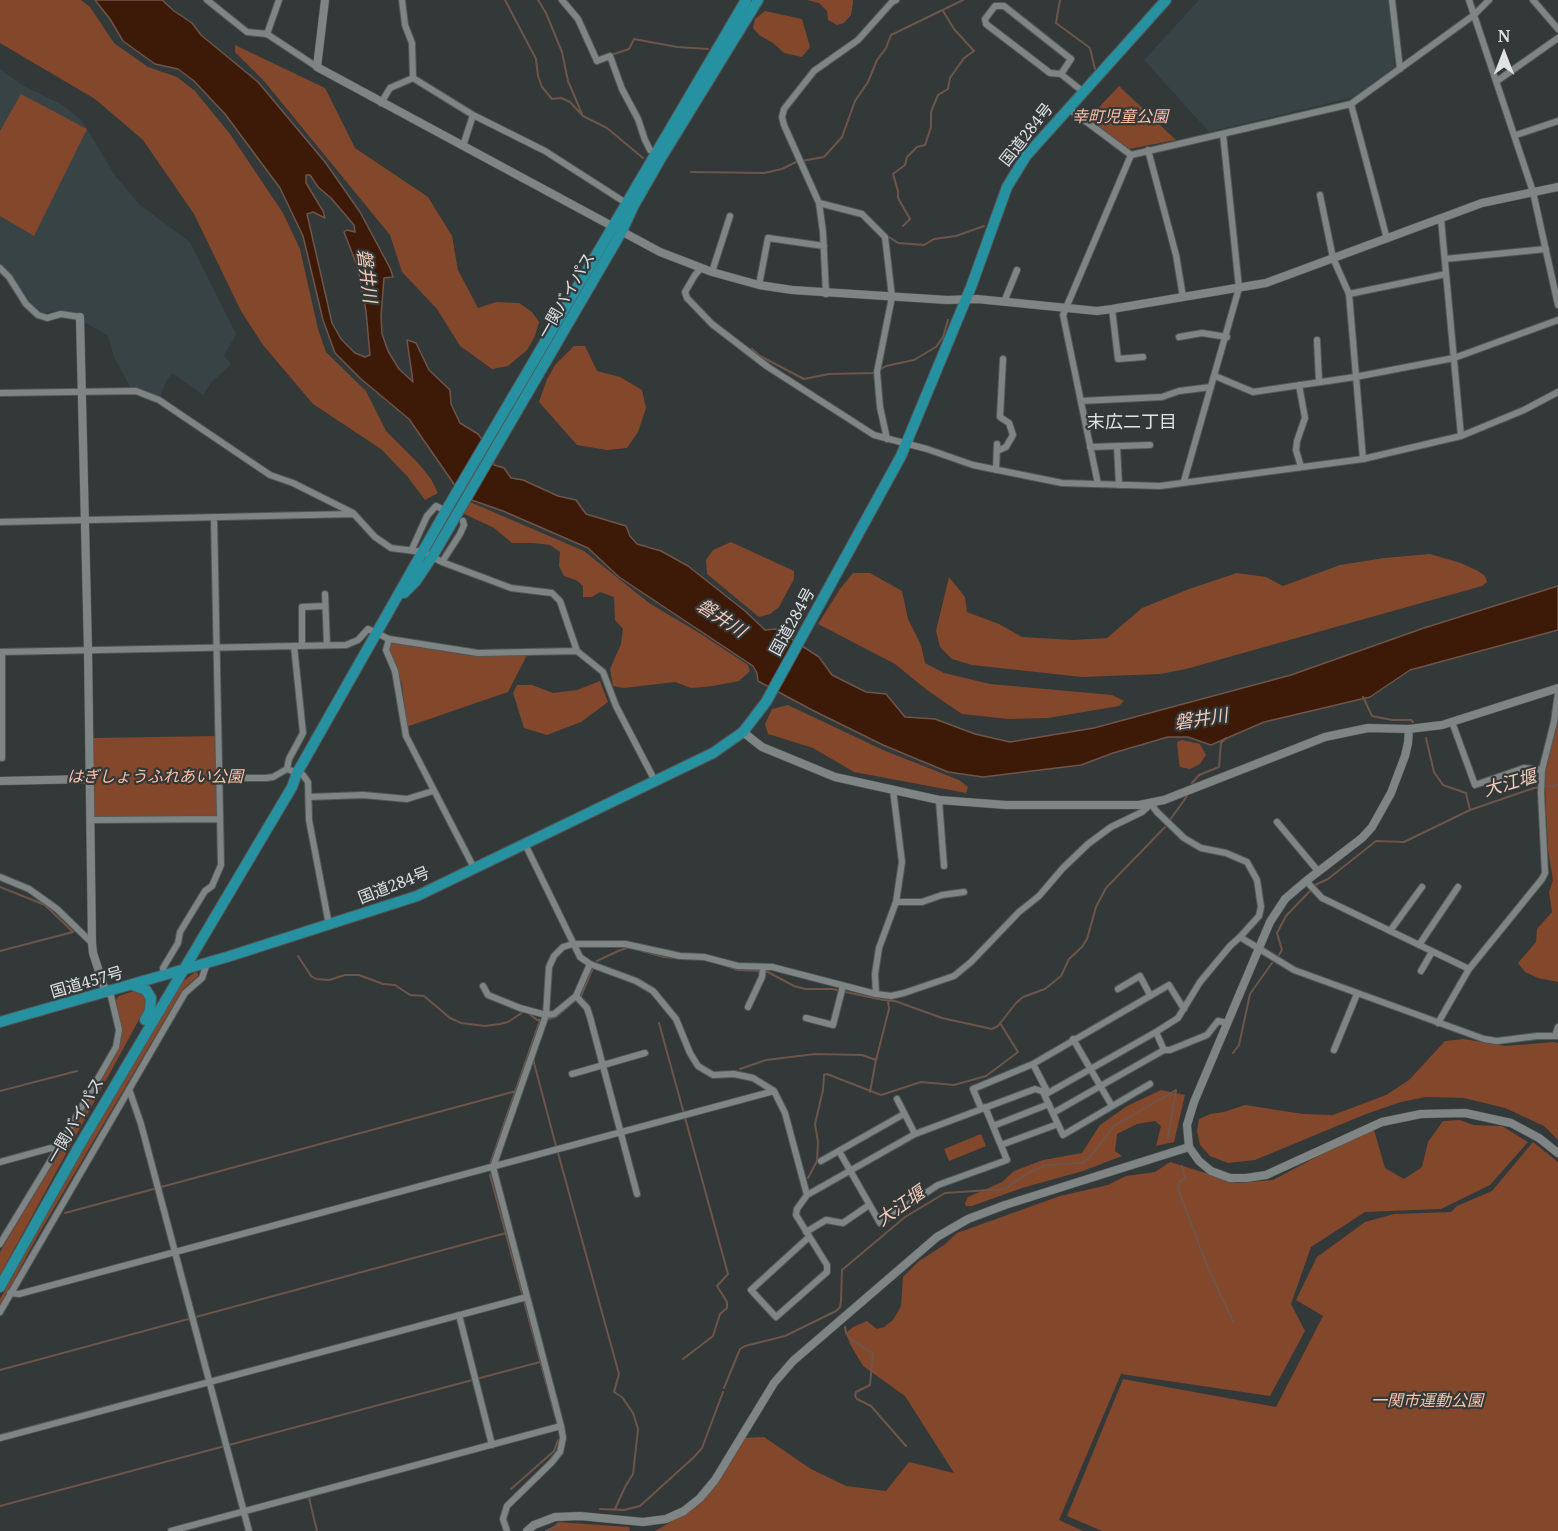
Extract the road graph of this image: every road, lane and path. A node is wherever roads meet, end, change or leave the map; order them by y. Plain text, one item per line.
1 (279, 0) edge
2 (325, 0) edge
3 (402, 0) edge
4 (562, 0) edge
5 (746, 0) edge
6 (758, 0) edge
7 (1166, 0) edge
8 (1392, 0) edge
9 (1469, 0) edge
10 (1489, 0) edge
11 (1533, 0) edge
12 (211, 1) edge
13 (893, 1) edge
14 (1474, 15) junction
15 (1558, 29) edge
16 (267, 34) junction
17 (1558, 38) edge
18 (317, 67) junction
19 (1400, 69) junction
20 (1061, 74) junction
21 (413, 78) junction
22 (1497, 81) junction
23 (1082, 91) junction
24 (381, 103) junction
25 (1351, 104) junction
26 (1068, 107) junction
27 (473, 115) junction
28 (1558, 122) edge
29 (1223, 134) junction
30 (1516, 135) junction
31 (463, 146) junction
32 (1148, 150) junction
33 (654, 153) junction
34 (1131, 155) junction
35 (1558, 187) edge
36 (1533, 192) junction
37 (1320, 195) dead end
38 (626, 203) junction
39 (819, 203) junction
40 (729, 216) dead end
41 (1441, 219) junction
42 (617, 229) junction
43 (1387, 239) junction
44 (824, 246) junction
45 (1546, 249) junction
46 (1333, 258) junction
47 (1445, 259) junction
48 (0, 268) edge
49 (701, 268) junction
50 (1017, 270) dead end
51 (712, 272) junction
52 (1446, 274) junction
53 (759, 285) junction
54 (1239, 288) junction
55 (826, 294) junction
56 (1349, 294) junction
57 (892, 297) junction
58 (1183, 297) junction
59 (965, 299) junction
60 (1004, 302) junction
61 (1558, 304) edge
62 (1065, 309) junction
63 (1112, 309) junction
64 (80, 317) joint
65 (1558, 320) edge
66 (1179, 337) dead end
67 (1227, 337) junction
68 (1317, 340) dead end
69 (1143, 357) dead end
70 (1454, 358) junction
71 (1003, 359) dead end
72 (1215, 376) junction
73 (1355, 377) junction
74 (1319, 381) junction
75 (1299, 385) junction
76 (1211, 387) junction
77 (82, 391) junction
78 (1558, 392) edge
79 (0, 393) edge
80 (1081, 401) junction
81 (1461, 436) junction
82 (887, 439) junction
83 (906, 444) junction
84 (997, 444) dead end
85 (1150, 445) dead end
86 (1117, 446) junction
87 (1090, 447) junction
88 (996, 451) junction
89 (1363, 459) junction
90 (1301, 467) junction
91 (996, 470) junction
92 (1184, 481) junction
93 (1098, 484) junction
94 (1119, 485) junction
95 (452, 512) junction
96 (354, 513) junction
97 (214, 518) junction
98 (86, 520) junction
99 (0, 522) edge
100 (427, 555) junction
101 (325, 594) dead end
102 (326, 606) junction
103 (377, 634) junction
104 (389, 639) junction
105 (327, 645) junction
106 (298, 646) junction
107 (216, 648) junction
108 (88, 650) junction
109 (577, 651) junction
110 (1, 652) edge
111 (1558, 691) edge
112 (1452, 722) junction
113 (1408, 729) junction
114 (743, 732) junction
115 (2, 758) dead end
116 (1542, 770) junction
117 (292, 771) junction
118 (219, 778) junction
119 (90, 779) junction
120 (0, 781) edge
121 (656, 781) junction
122 (893, 790) junction
123 (433, 791) junction
124 (309, 797) junction
125 (939, 800) junction
126 (1151, 804) junction
127 (220, 819) junction
128 (91, 820) junction
129 (1277, 822) dead end
130 (525, 844) junction
131 (944, 866) dead end
132 (474, 868) junction
133 (1318, 872) junction
134 (1, 879) edge
135 (1305, 881) junction
136 (1422, 887) dead end
137 (1458, 887) dead end
138 (964, 892) dead end
139 (896, 902) junction
140 (329, 926) junction
141 (1390, 931) junction
142 (1240, 937) junction
143 (92, 943) junction
144 (573, 944) junction
145 (1419, 945) junction
146 (1258, 948) junction
147 (1432, 952) junction
148 (207, 963) junction
149 (590, 964) junction
150 (763, 967) junction
151 (1468, 969) junction
152 (182, 970) junction
153 (1421, 971) dead end
154 (164, 975) junction
155 (133, 985) junction
156 (483, 986) dead end
157 (843, 986) junction
158 (1118, 989) dead end
159 (108, 992) junction
160 (876, 994) junction
161 (1357, 994) junction
162 (1150, 995) junction
163 (576, 996) junction
164 (748, 1007) dead end
165 (1184, 1009) junction
166 (546, 1015) junction
167 (806, 1018) dead end
168 (0, 1022) edge
169 (1227, 1023) junction
170 (1438, 1023) junction
171 (1558, 1027) edge
172 (1156, 1032) junction
173 (1557, 1036) edge
174 (1073, 1039) junction
175 (1164, 1050) junction
176 (1334, 1050) dead end
177 (645, 1053) dead end
178 (1032, 1064) junction
179 (603, 1065) junction
180 (1090, 1070) junction
181 (572, 1074) dead end
182 (1150, 1084) dead end
183 (1100, 1086) junction
184 (129, 1089) junction
185 (774, 1092) junction
186 (1046, 1093) junction
187 (897, 1099) dead end
188 (1049, 1104) junction
189 (1112, 1106) junction
190 (983, 1108) junction
191 (1053, 1113) junction
192 (904, 1114) junction
193 (1058, 1124) junction
194 (993, 1126) junction
195 (622, 1132) junction
196 (915, 1134) junction
197 (1001, 1145) junction
198 (1189, 1147) junction
199 (78, 1148) junction
200 (57, 1150) junction
201 (839, 1151) junction
202 (1558, 1153) edge
203 (821, 1161) dead end
204 (0, 1162) edge
205 (493, 1167) junction
206 (850, 1171) junction
207 (637, 1194) dead end
208 (807, 1195) junction
209 (869, 1205) junction
210 (808, 1234) junction
211 (0, 1244) edge
212 (174, 1253) junction
213 (5, 1290) edge
214 (527, 1297) junction
215 (0, 1312) edge
216 (459, 1315) junction
217 (209, 1382) junction
218 (561, 1426) junction
219 (0, 1438) edge
220 (492, 1445) junction
221 (243, 1511) junction
222 (171, 1531) edge
223 (249, 1531) edge
224 (507, 1531) edge
225 (527, 1531) edge

1 - 16 street
2 - 18 street
3 - 21 street
4 - 33 street
5 - 33 highway, 一関バイパス
6 - 42 highway, 一関バイパス
7 - 23 highway, 国道284号
8 - 19 street
9 - 14 street
10 - 14 street
11 - 15 street
12 - 16 street
13 - 39 street
14 - 19 street
14 - 22 street
16 - 18 street
17 - 22 street
18 - 24 street
19 - 25 street
20 - 20 street
20 - 23 street
21 - 24 street
21 - 27 street
22 - 30 street
23 - 26 highway, 国道284号
24 - 31 street
25 - 29 street
25 - 43 street
26 - 34 street
26 - 59 highway, 国道284号
27 - 31 street
27 - 38 street
28 - 30 street
29 - 32 street
29 - 54 street
30 - 36 street
31 - 42 street
32 - 34 street
32 - 58 street
33 - 38 highway, 一関バイパス
34 - 62 street
35 - 36 street
36 - 41 street
36 - 45 street
37 - 46 street
38 - 42 highway, 一関バイパス
39 - 44 street
39 - 57 street
40 - 51 street
41 - 43 street
41 - 47 street
42 - 49 street
42 - 95 highway, 一関バイパス
43 - 46 street
44 - 53 street
44 - 55 street
45 - 47 street
45 - 61 street
46 - 54 street
46 - 56 street
47 - 52 street
48 - 64 street
49 - 51 street
49 - 82 street
50 - 60 street
51 - 53 street
52 - 56 street
52 - 70 street
53 - 55 street
54 - 58 street
54 - 67 street
55 - 57 street
56 - 73 street
57 - 59 street
57 - 82 street
58 - 63 street
59 - 60 street
59 - 83 highway, 国道284号
60 - 62 street
62 - 63 street
62 - 80 street
63 - 69 street
64 - 77 street
65 - 70 street
66 - 67 street
67 - 72 street
68 - 74 street
70 - 73 street
70 - 81 street
71 - 88 street
72 - 75 street
72 - 76 street
73 - 74 street
73 - 89 street
74 - 75 street
75 - 90 street
76 - 80 street
76 - 92 street
77 - 79 street
77 - 96 street
77 - 98 street
78 - 81 street
80 - 87 street
81 - 89 street
82 - 83 street
83 - 91 street
83 - 114 highway, 国道284号
84 - 88 street
85 - 86 street
86 - 87 street
86 - 94 street
87 - 93 street
88 - 91 street
89 - 90 street
90 - 92 street
91 - 93 street
92 - 94 street
93 - 94 street
95 - 100 highway, 一関バイパス
95 - 100 street
96 - 97 street
96 - 100 street
97 - 98 street
97 - 107 street
98 - 99 street
98 - 108 street
100 - 103 highway, 一関バイパス
100 - 109 street
101 - 102 street
102 - 105 street
102 - 106 street
103 - 104 street
103 - 105 street
103 - 117 highway, 一関バイパス
104 - 109 street
104 - 123 street
105 - 106 street
106 - 107 street
106 - 117 street
107 - 108 street
107 - 118 street
108 - 110 street
108 - 119 street
109 - 121 street
110 - 115 street
111 - 112 street
111 - 116 street
112 - 113 street
112 - 116 street
113 - 126 street
113 - 133 street
114 - 121 highway, 国道284号
114 - 122 street
116 - 151 street
117 - 118 street
117 - 124 street
117 - 152 highway, 一関バイパス
118 - 127 street
119 - 120 street
119 - 128 street
121 - 130 highway, 国道284号
122 - 125 street
122 - 139 street
123 - 124 street
123 - 132 street
124 - 140 street
125 - 126 street
125 - 131 street
126 - 142 street
126 - 160 street
127 - 128 street
127 - 154 street
128 - 143 street
129 - 133 street
130 - 132 highway, 国道284号
130 - 144 street
132 - 140 highway, 国道284号
133 - 135 street
134 - 143 street
135 - 141 street
135 - 146 street
136 - 141 street
137 - 145 street
138 - 139 street
139 - 160 street
140 - 148 highway, 国道284号
141 - 145 street
142 - 146 street
142 - 165 street
143 - 159 street
144 - 149 street
144 - 150 street
144 - 166 street
145 - 147 street
146 - 161 street
146 - 169 street
147 - 151 street
147 - 153 street
148 - 152 highway, 国道284号
148 - 184 street
149 - 163 street
149 - 185 street
150 - 157 street
150 - 164 street
151 - 170 street
152 - 154 highway, 国道457号
152 - 199 highway, 一関バイパス
154 - 155 highway, 国道457号
155 - 159 highway, 国道457号
155 - 199 highway
156 - 166 street
157 - 160 street
157 - 167 street
158 - 162 street
159 - 168 highway, 国道457号
159 - 200 street
161 - 170 street
161 - 176 street
162 - 165 street
162 - 174 street
163 - 166 street
163 - 179 street
165 - 172 street
166 - 205 street
169 - 175 street
169 - 198 street
170 - 173 street
171 - 173 street
172 - 175 street
172 - 180 street
174 - 178 street
174 - 180 street
175 - 183 street
177 - 179 street
178 - 186 street
178 - 190 street
179 - 181 street
179 - 195 street
180 - 183 street
180 - 186 street
182 - 189 street
183 - 189 street
183 - 191 street
184 - 212 street
184 - 213 street
185 - 195 street
185 - 208 street
186 - 188 street
186 - 190 street
187 - 192 street
188 - 191 street
188 - 194 street
189 - 193 street
190 - 194 street
190 - 196 street
191 - 193 street
192 - 196 street
192 - 201 street
193 - 197 street
194 - 197 street
195 - 205 street
195 - 207 street
196 - 206 street
197 - 209 street
198 - 202 street
198 - 225 street
199 - 213 highway, 一関バイパス
200 - 204 street
200 - 211 street
201 - 203 street
201 - 206 street
205 - 212 street
205 - 214 street
206 - 208 street
206 - 209 street
208 - 210 street
209 - 210 street
210 - 210 street
212 - 213 street
212 - 217 street
213 - 215 street
214 - 216 street
214 - 218 street
216 - 217 street
216 - 220 street
217 - 219 street
217 - 221 street
218 - 220 street
218 - 224 street
220 - 221 street
221 - 222 street
221 - 223 street

